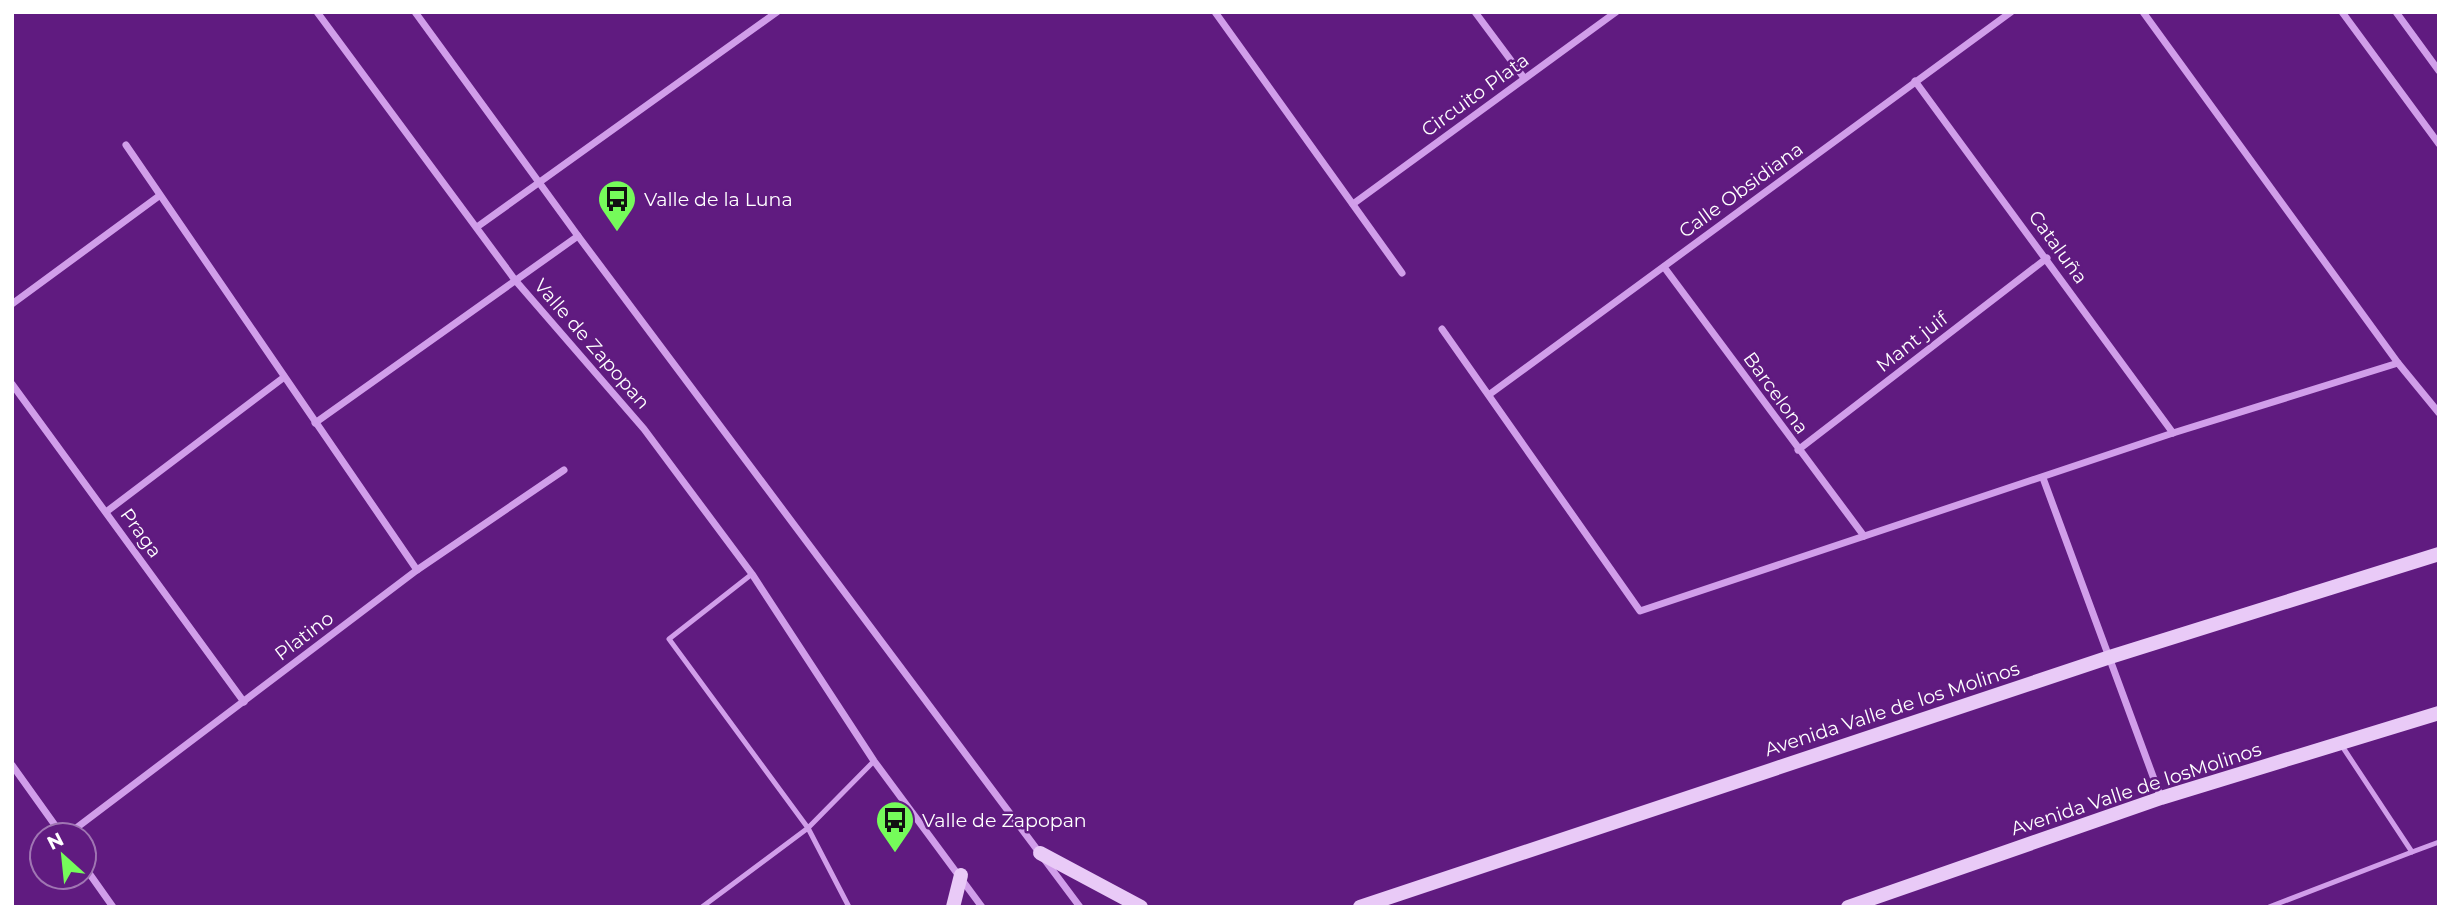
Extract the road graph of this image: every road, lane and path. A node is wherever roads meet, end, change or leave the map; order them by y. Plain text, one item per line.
1 (317, 12) edge
2 (415, 12) edge
3 (777, 12) edge
4 (1215, 12) edge
5 (1475, 12) edge
6 (1616, 12) edge
7 (2011, 12) edge
8 (2143, 12) edge
9 (2342, 12) edge
10 (2396, 12) edge
11 (2439, 71) edge
12 (1524, 78) junction
13 (1915, 81) junction
14 (2439, 144) edge
15 (126, 145) dead end
16 (539, 184) junction
17 (159, 196) junction
18 (1353, 204) junction
19 (477, 227) junction
20 (578, 236) junction
21 (2047, 258) junction
22 (1664, 267) junction
23 (1402, 273) dead end
24 (515, 280) junction
25 (12, 304) edge
26 (1442, 329) dead end
27 (2398, 363) junction
28 (283, 377) junction
29 (12, 384) edge
30 (1490, 394) junction
31 (2439, 413) edge
32 (315, 423) junction
33 (2173, 433) junction
34 (1798, 450) junction
35 (564, 470) dead end
36 (2043, 478) junction
37 (106, 512) junction
38 (1864, 536) junction
39 (2439, 554) edge
40 (417, 570) junction
41 (752, 574) junction
42 (2110, 657) junction
43 (244, 702) junction
44 (2439, 713) edge
45 (2341, 743) junction
46 (874, 761) junction
47 (12, 765) edge
48 (2161, 799) junction
49 (54, 821) edge
50 (84, 821) edge
51 (808, 828) junction
52 (2439, 842) edge
53 (2412, 852) junction
54 (1040, 853) junction
55 (961, 875) junction
56 (98, 886) edge
57 (113, 907) edge
58 (702, 907) edge
59 (849, 907) edge
60 (953, 907) edge
61 (982, 907) edge
62 (1080, 907) edge
63 (1141, 907) edge
64 (1360, 907) edge
65 (1848, 907) edge
66 (2269, 907) edge

1 - 19 street, Valle de Zapopan
2 - 16 street
3 - 16 street
4 - 18 street
5 - 12 street
6 - 12 street, Circuito Plata
7 - 13 street, Calle Obsidiana
8 - 27 street
9 - 14 street
10 - 11 street
12 - 18 street, Circuito Plata
13 - 21 street, Cataluña
13 - 22 street, Calle Obsidiana
15 - 17 street
16 - 19 street
16 - 20 street
17 - 25 street
17 - 28 street
18 - 23 street
19 - 24 street, Valle de Zapopan
20 - 24 street
20 - 54 street
21 - 33 street, Cataluña
21 - 34 street, Mant juif
22 - 30 street, Calle Obsidiana
22 - 34 street, Barcelona
24 - 32 street
24 - 41 street, Valle de Zapopan
26 - 30 street
27 - 31 street
27 - 33 street
28 - 32 street
28 - 37 street
29 - 37 street, Praga
30 - 38 street
32 - 40 street
33 - 36 street
34 - 38 street, Barcelona
35 - 40 street, Platino
36 - 38 street
36 - 42 street
37 - 43 street, Praga
39 - 42 street, Avenida Valle de los Molinos
40 - 43 street, Platino
41 - 46 street, Valle de Zapopan
41 - 51 lane
42 - 48 street
42 - 64 street, Avenida Valle de los Molinos
43 - 50 street, Platino
44 - 45 street, Avenida Valle de losMolinos
45 - 48 street, Avenida Valle de losMolinos
45 - 53 lane
46 - 51 lane
46 - 55 street, Valle de Zapopan
47 - 49 street, Platino
48 - 65 street, Avenida Valle de losMolinos
51 - 58 lane
51 - 59 lane
52 - 53 lane
53 - 66 lane
54 - 62 street
54 - 63 street
55 - 60 street
55 - 61 street, Valle de Zapopan
56 - 57 street

